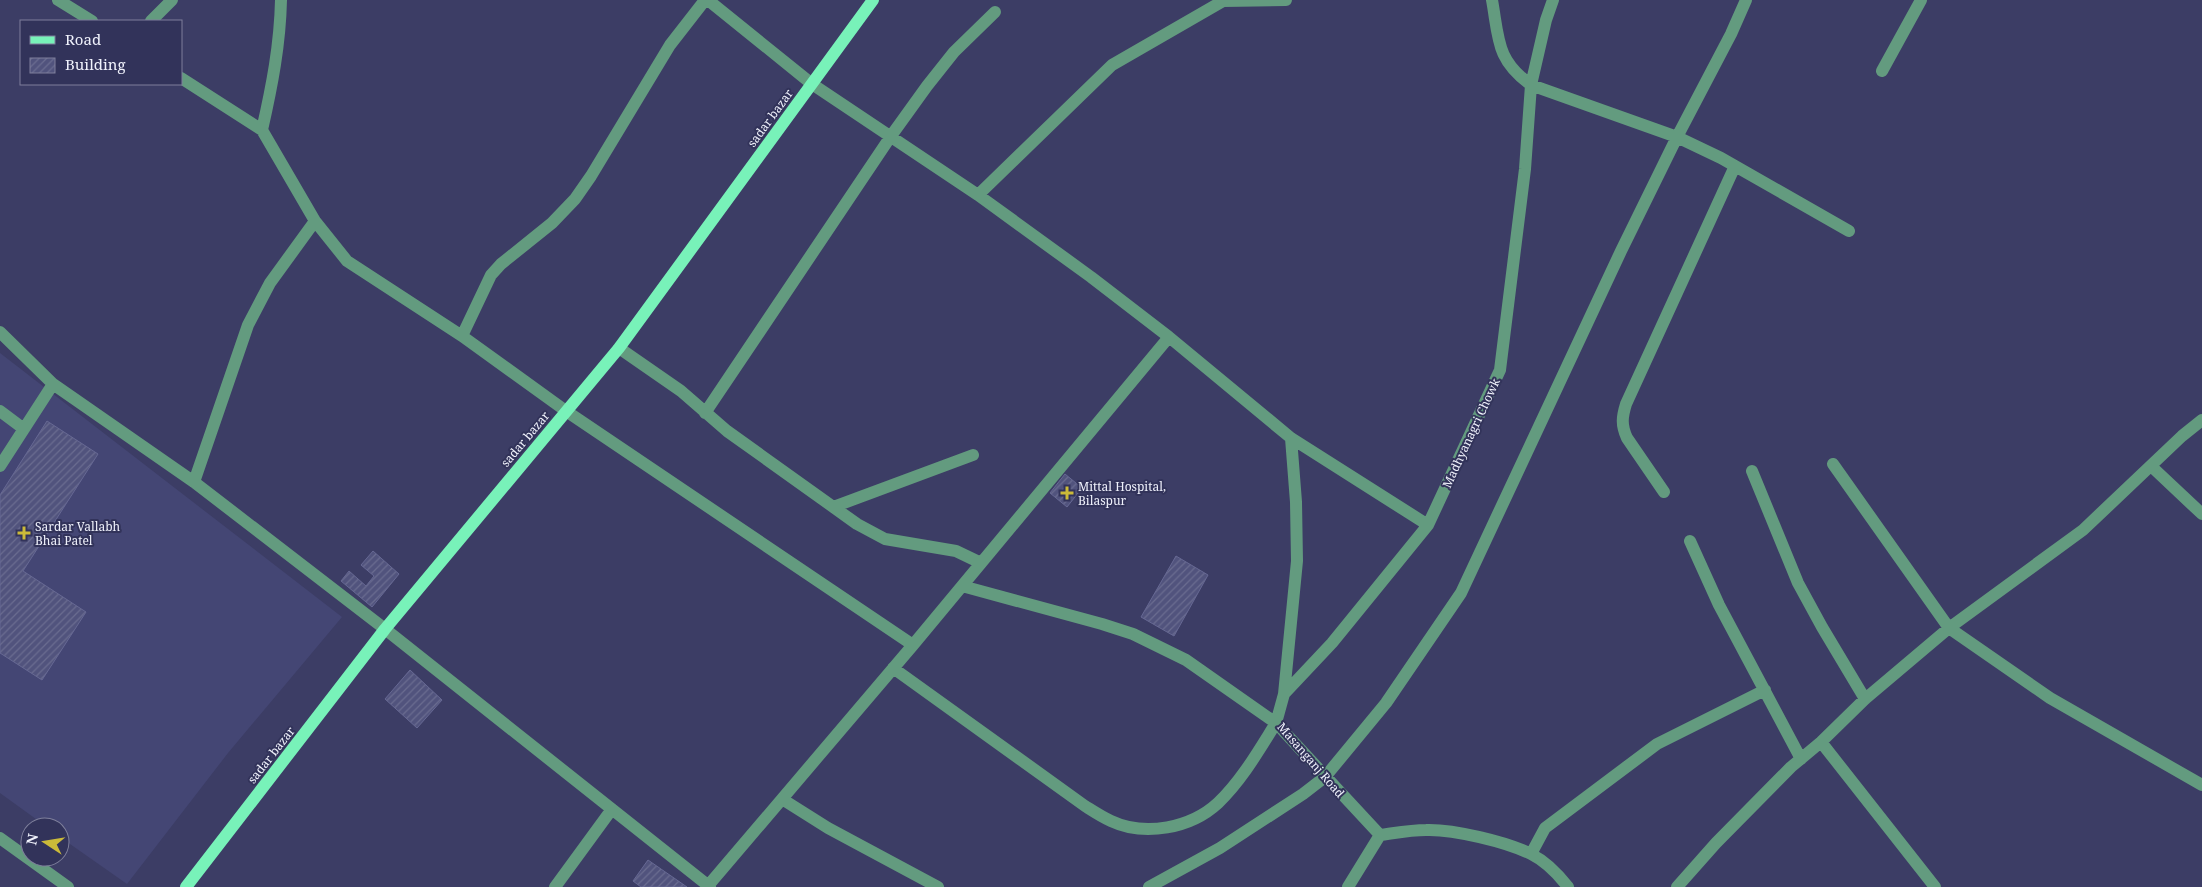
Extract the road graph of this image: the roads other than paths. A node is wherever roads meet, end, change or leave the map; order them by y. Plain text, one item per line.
1 (58, 0) edge
2 (172, 0) edge
3 (280, 0) edge
4 (707, 0) edge
5 (873, 0) edge
6 (1286, 0) edge
7 (1492, 0) edge
8 (1553, 0) edge
9 (1746, 0) edge
10 (1921, 0) edge
11 (1224, 1) edge
12 (994, 12) dead end
13 (90, 20) edge
14 (152, 20) edge
15 (1882, 71) dead end
16 (182, 79) edge
17 (812, 84) junction
18 (1531, 85) junction
19 (262, 130) junction
20 (891, 136) junction
21 (1677, 137) junction
22 (1735, 166) junction
23 (978, 195) junction
24 (315, 222) junction
25 (1849, 231) dead end
26 (0, 332) edge
27 (462, 336) junction
28 (1169, 337) junction
29 (620, 348) junction
30 (53, 384) junction
31 (0, 411) edge
32 (566, 411) junction
33 (705, 413) junction
34 (2202, 420) edge
35 (24, 429) junction
36 (1291, 438) junction
37 (973, 455) dead end
38 (1833, 464) dead end
39 (0, 466) edge
40 (2151, 466) junction
41 (1752, 471) dead end
42 (194, 482) junction
43 (1664, 492) dead end
44 (832, 506) junction
45 (2202, 514) edge
46 (1428, 525) junction
47 (1690, 540) dead end
48 (981, 563) junction
49 (962, 586) junction
50 (1949, 628) junction
51 (385, 629) junction
52 (913, 645) junction
53 (894, 668) junction
54 (1765, 690) junction
55 (1284, 694) junction
56 (1865, 698) junction
57 (1276, 722) junction
58 (1821, 742) junction
59 (1801, 759) junction
60 (1324, 777) junction
61 (2202, 785) edge
62 (782, 799) junction
63 (612, 809) junction
64 (1380, 835) junction
65 (0, 838) edge
66 (1531, 854) junction
67 (68, 887) edge
68 (186, 887) edge
69 (555, 887) edge
70 (708, 887) edge
71 (938, 887) edge
72 (1149, 887) edge
73 (1348, 887) edge
74 (1568, 887) edge
75 (1677, 887) edge
76 (1935, 887) edge

1 - 13 street
2 - 14 street
3 - 19 street
4 - 17 street
4 - 27 street
5 - 17 main road, sadar bazar
6 - 11 street
7 - 18 street
8 - 18 street, Madhyanagri Chowk
9 - 21 street
10 - 15 street
11 - 23 street
12 - 20 street
16 - 19 street
17 - 20 street
17 - 29 main road, sadar bazar
18 - 21 street
18 - 46 street, Madhyanagri Chowk
19 - 24 street
20 - 23 street
20 - 33 street
21 - 22 street
21 - 60 street
22 - 25 street
22 - 43 street
23 - 28 street
24 - 27 street
24 - 42 street
26 - 30 street
27 - 32 street
28 - 36 street
28 - 48 street
29 - 32 main road, sadar bazar
29 - 33 street
30 - 35 street
30 - 42 street
31 - 35 street
32 - 51 main road, sadar bazar
32 - 52 street
33 - 44 street
34 - 40 street
35 - 39 street
36 - 46 street
36 - 55 street, Masanganj Road
37 - 44 street
38 - 50 street
40 - 45 street
40 - 50 street
41 - 56 street
42 - 51 street
44 - 48 street
46 - 55 street, Madhyanagri Chowk
47 - 54 street
48 - 49 street
49 - 52 street
49 - 57 street
50 - 56 street
50 - 61 street
51 - 63 street
51 - 68 main road, sadar bazar
52 - 53 street
53 - 57 street
53 - 62 street
54 - 59 street
54 - 66 street
55 - 57 street, Masanganj Road
56 - 58 street
57 - 60 street, Masanganj Road
58 - 59 street
58 - 76 street
59 - 75 street
60 - 64 street, Masanganj Road
60 - 72 street
62 - 70 street
62 - 71 street
63 - 69 street
63 - 70 street
64 - 66 street
64 - 73 street
65 - 67 street
66 - 74 street

